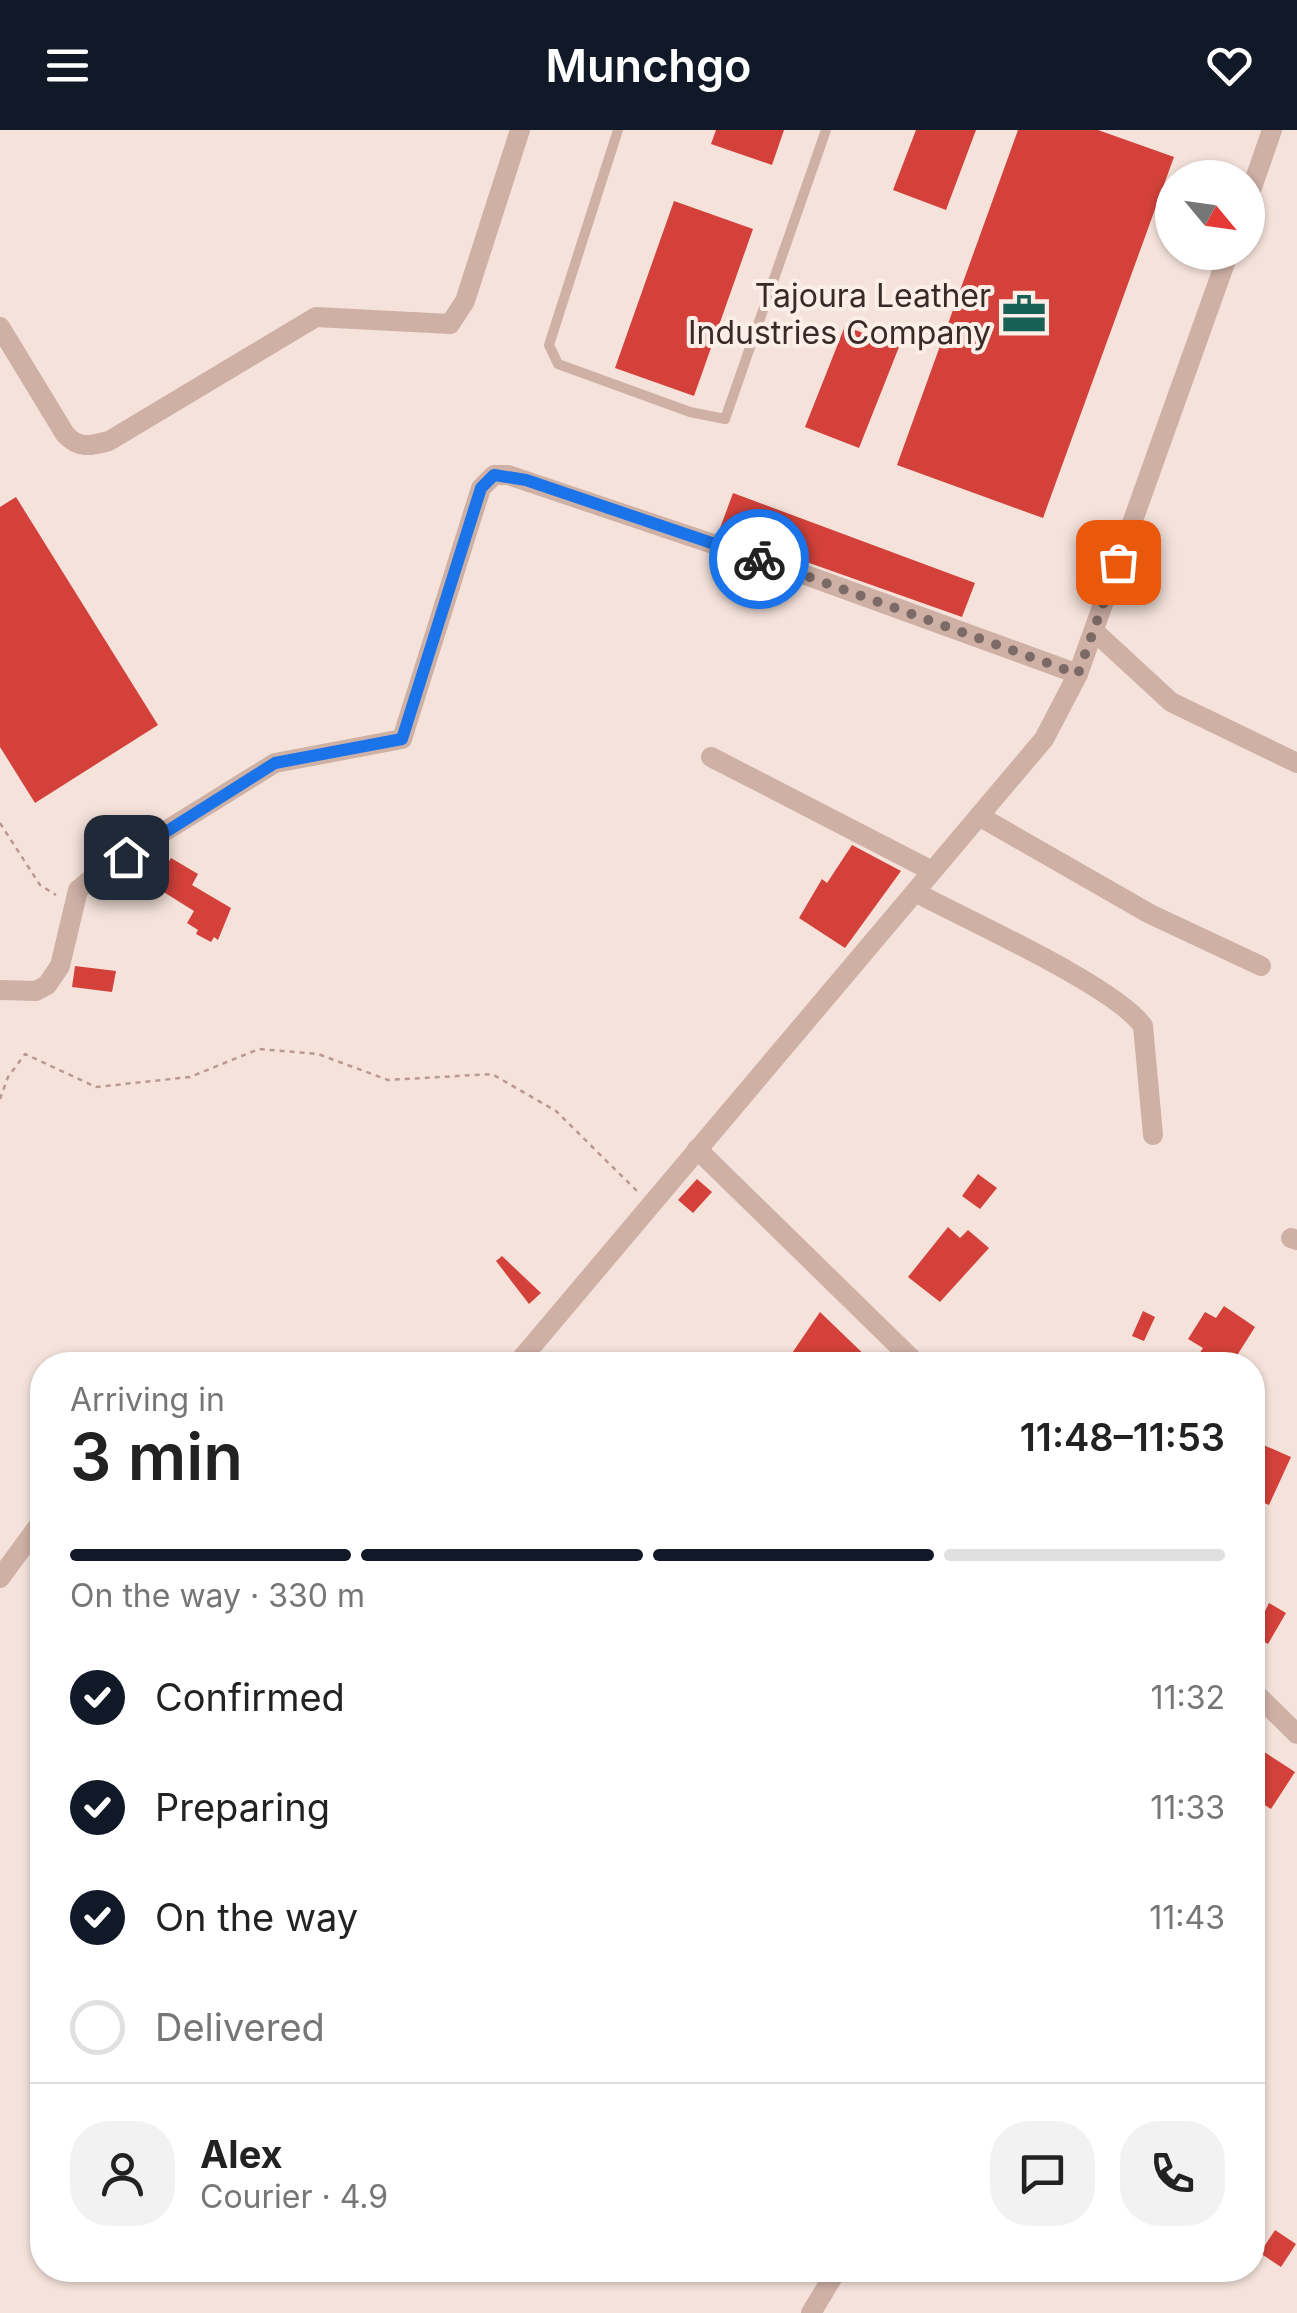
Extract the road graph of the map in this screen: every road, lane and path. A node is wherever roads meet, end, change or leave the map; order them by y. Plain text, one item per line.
1 (520, 130) edge
2 (618, 130) edge
3 (826, 130) edge
4 (1272, 130) edge
5 (1262, 160) edge
6 (1222, 270) edge
7 (0, 327) edge
8 (1094, 631) junction
9 (1078, 674) junction
10 (711, 757) dead end
11 (1297, 763) edge
12 (979, 816) junction
13 (0, 823) edge
14 (932, 871) junction
15 (915, 892) junction
16 (74, 901) junction
17 (1261, 966) dead end
18 (0, 990) edge
19 (0, 1073) edge
20 (8, 1077) junction
21 (0, 1099) edge
22 (1153, 1135) dead end
23 (697, 1149) junction
24 (650, 1205) junction
25 (527, 1352) edge
26 (905, 1352) edge
27 (30, 1537) edge
28 (0, 1578) edge
29 (1265, 1703) edge
30 (1297, 1734) edge
31 (830, 2282) edge
32 (812, 2313) edge

1 - 7 street
2 - 3 lane
4 - 5 street
6 - 8 street
8 - 9 street
8 - 11 street
9 - 12 street
9 - 16 street
10 - 14 street
12 - 14 street
12 - 17 street
13 - 16 path
14 - 15 street
15 - 22 street
15 - 23 street
16 - 18 street
19 - 20 path
20 - 21 path
20 - 24 path
23 - 24 street
23 - 26 street
24 - 25 street
27 - 28 street
29 - 30 street
31 - 32 street

